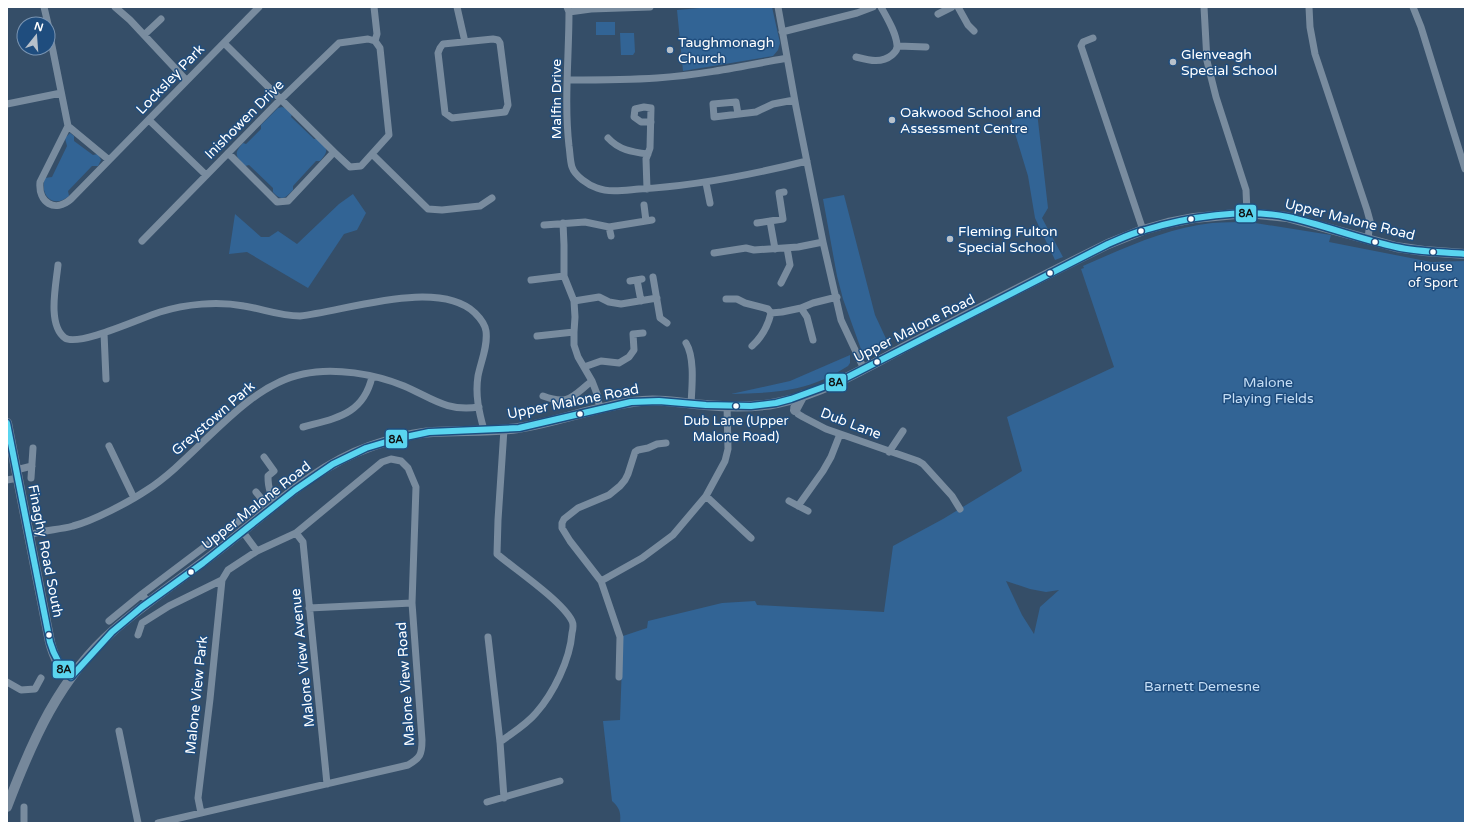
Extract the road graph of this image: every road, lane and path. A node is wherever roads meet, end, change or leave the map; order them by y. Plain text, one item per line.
1 (115, 7) edge
2 (259, 7) edge
3 (374, 7) edge
4 (457, 7) edge
5 (650, 7) edge
6 (778, 7) edge
7 (874, 7) edge
8 (881, 7) edge
9 (952, 7) edge
10 (958, 7) edge
11 (1204, 7) edge
12 (1309, 7) edge
13 (1413, 7) edge
14 (568, 9) edge
15 (856, 10) edge
16 (938, 14) dead end
17 (161, 19) dead end
18 (974, 31) dead end
19 (782, 32) junction
20 (144, 36) junction
21 (1093, 38) dead end
22 (375, 42) junction
23 (465, 42) junction
24 (224, 43) junction
25 (898, 46) junction
26 (926, 47) dead end
27 (54, 56) edge
28 (856, 57) dead end
29 (787, 58) junction
30 (186, 80) junction
31 (568, 80) junction
32 (61, 93) junction
33 (281, 99) junction
34 (794, 100) junction
35 (7, 104) edge
36 (738, 114) dead end
37 (149, 120) junction
38 (651, 122) dead end
39 (68, 126) junction
40 (608, 138) dead end
41 (334, 152) junction
42 (228, 153) junction
43 (372, 154) junction
44 (648, 154) junction
45 (109, 160) junction
46 (807, 160) junction
47 (1465, 169) edge
48 (206, 175) junction
49 (706, 183) junction
50 (647, 189) junction
51 (784, 192) dead end
52 (492, 198) dead end
53 (710, 203) dead end
54 (644, 205) dead end
55 (1248, 213) junction
56 (770, 221) junction
57 (563, 223) junction
58 (757, 223) dead end
59 (544, 225) dead end
60 (609, 227) junction
61 (1142, 230) junction
62 (610, 236) dead end
63 (1368, 239) junction
64 (142, 241) dead end
65 (823, 242) junction
66 (788, 248) junction
67 (775, 249) junction
68 (714, 253) dead end
69 (1465, 254) edge
70 (58, 265) dead end
71 (564, 276) junction
72 (534, 278) dead end
73 (653, 278) dead end
74 (636, 280) dead end
75 (781, 283) dead end
76 (836, 297) junction
77 (657, 298) junction
78 (726, 300) dead end
79 (574, 301) junction
80 (641, 301) junction
81 (801, 308) junction
82 (772, 313) junction
83 (667, 323) dead end
84 (574, 332) junction
85 (104, 333) junction
86 (540, 333) dead end
87 (643, 333) dead end
88 (812, 340) dead end
89 (686, 343) dead end
90 (752, 346) dead end
91 (584, 366) junction
92 (864, 369) junction
93 (372, 377) junction
94 (106, 379) dead end
95 (592, 382) junction
96 (803, 395) junction
97 (543, 396) dead end
98 (791, 399) junction
99 (691, 404) junction
100 (727, 406) junction
101 (479, 407) junction
102 (600, 409) junction
103 (795, 410) junction
104 (7, 424) edge
105 (303, 427) dead end
106 (504, 429) junction
107 (484, 430) junction
108 (903, 431) dead end
109 (840, 434) junction
110 (666, 444) dead end
111 (109, 446) dead end
112 (33, 448) dead end
113 (889, 452) junction
114 (264, 457) dead end
115 (32, 466) junction
116 (17, 474) junction
117 (31, 478) dead end
118 (7, 480) edge
119 (256, 492) dead end
120 (706, 496) junction
121 (134, 498) junction
122 (789, 501) dead end
123 (278, 504) junction
124 (798, 506) junction
125 (960, 509) dead end
126 (808, 511) dead end
127 (242, 532) junction
128 (296, 532) junction
129 (29, 535) junction
130 (751, 538) dead end
131 (257, 551) junction
132 (222, 580) junction
133 (601, 581) junction
134 (142, 594) junction
135 (148, 602) junction
136 (412, 603) junction
137 (309, 608) junction
138 (109, 621) dead end
139 (138, 635) dead end
140 (488, 637) dead end
141 (71, 677) junction
142 (619, 677) dead end
143 (41, 678) dead end
144 (7, 682) edge
145 (119, 731) dead end
146 (500, 742) junction
147 (560, 781) dead end
148 (327, 784) junction
149 (504, 798) junction
150 (486, 802) dead end
151 (7, 807) edge
152 (24, 807) dead end
153 (201, 813) junction
154 (24, 823) edge
155 (138, 823) edge
156 (158, 823) edge

1 - 20 street
2 - 24 street, Locksley Park
3 - 22 street
4 - 23 street
5 - 14 street
6 - 19 street
7 - 15 street
8 - 25 street
9 - 16 street
10 - 18 street
11 - 55 street
12 - 63 street
13 - 47 street
14 - 31 street, Malfin Drive
15 - 19 street
17 - 20 street
19 - 29 street
20 - 30 street
21 - 61 street
22 - 33 street, Inishowen Drive
22 - 43 street
23 - 23 street
24 - 30 street, Locksley Park
24 - 33 street
25 - 26 street
25 - 28 street
27 - 32 street
29 - 31 street
29 - 34 street
30 - 37 street, Locksley Park
31 - 50 street, Malfin Drive
32 - 35 street
32 - 39 street
33 - 41 street
33 - 42 street, Inishowen Drive
34 - 36 street
34 - 46 street
37 - 45 street, Locksley Park
37 - 48 street
38 - 44 street
39 - 45 street
39 - 45 street, Locksley Park
40 - 44 street
41 - 42 street
41 - 43 street
42 - 48 street, Inishowen Drive
43 - 52 street
44 - 50 street
46 - 49 street, Malfin Drive
46 - 65 street
48 - 64 street, Inishowen Drive
49 - 50 street, Malfin Drive
49 - 53 street
51 - 56 street
54 - 60 street
55 - 61 main road, Upper Malone Road
55 - 63 main road, Upper Malone Road
56 - 58 street
56 - 67 street
57 - 59 street
57 - 60 street
57 - 71 street
60 - 62 street
61 - 92 main road, Upper Malone Road
63 - 69 main road, Upper Malone Road
65 - 66 street
65 - 76 street
66 - 67 street
66 - 75 street
67 - 68 street
70 - 85 street
71 - 72 street
71 - 79 street
73 - 77 street
74 - 80 street
76 - 81 street
76 - 92 street
77 - 80 street
77 - 83 street
78 - 82 street
79 - 80 street
79 - 84 street
81 - 82 street
81 - 88 street
82 - 90 street
84 - 86 street
84 - 91 street
85 - 94 street
85 - 101 street
87 - 91 street
89 - 99 street
91 - 95 street
92 - 96 main road, Upper Malone Road
93 - 101 street, Greystown Park
93 - 105 street
93 - 121 street, Greystown Park
95 - 97 street
95 - 102 street
96 - 98 main road, Upper Malone Road
96 - 103 main road
98 - 100 main road, Upper Malone Road
98 - 103 street
99 - 100 main road, Upper Malone Road
99 - 102 main road, Upper Malone Road
100 - 120 street
101 - 107 street
102 - 106 main road, Upper Malone Road
103 - 109 street, Dub Lane
104 - 116 main road, Finaghy Road South
106 - 107 main road, Upper Malone Road
106 - 146 street
107 - 123 main road, Upper Malone Road
108 - 113 street, Dub Lane
109 - 113 street, Dub Lane
109 - 124 street
110 - 133 street
111 - 121 street
112 - 115 street
113 - 125 street, Dub Lane
114 - 123 street
115 - 116 street
115 - 117 street
116 - 118 street
116 - 129 main road, Finaghy Road South
119 - 134 street, Upper Malone Road
120 - 130 street
120 - 133 street
121 - 129 street, Greystown Park
122 - 124 street
123 - 127 main road, Upper Malone Road
124 - 126 street
127 - 131 street
127 - 135 main road, Upper Malone Road
128 - 131 street
128 - 136 street, Malone View Road
128 - 137 street, Malone View Avenue
129 - 141 main road, Finaghy Road South
131 - 132 street
132 - 139 street
132 - 153 street, Malone View Park
133 - 142 street
134 - 135 street
134 - 138 street, Upper Malone Road
135 - 141 main road, Upper Malone Road
136 - 137 street
136 - 148 street, Malone View Road
137 - 148 street, Malone View Avenue
140 - 146 street
141 - 151 main road, Upper Malone Road
143 - 144 street
145 - 155 street
146 - 149 street
147 - 149 street
148 - 153 street, Malone View Road
149 - 150 street
152 - 154 street
153 - 156 street, Malone View Road

